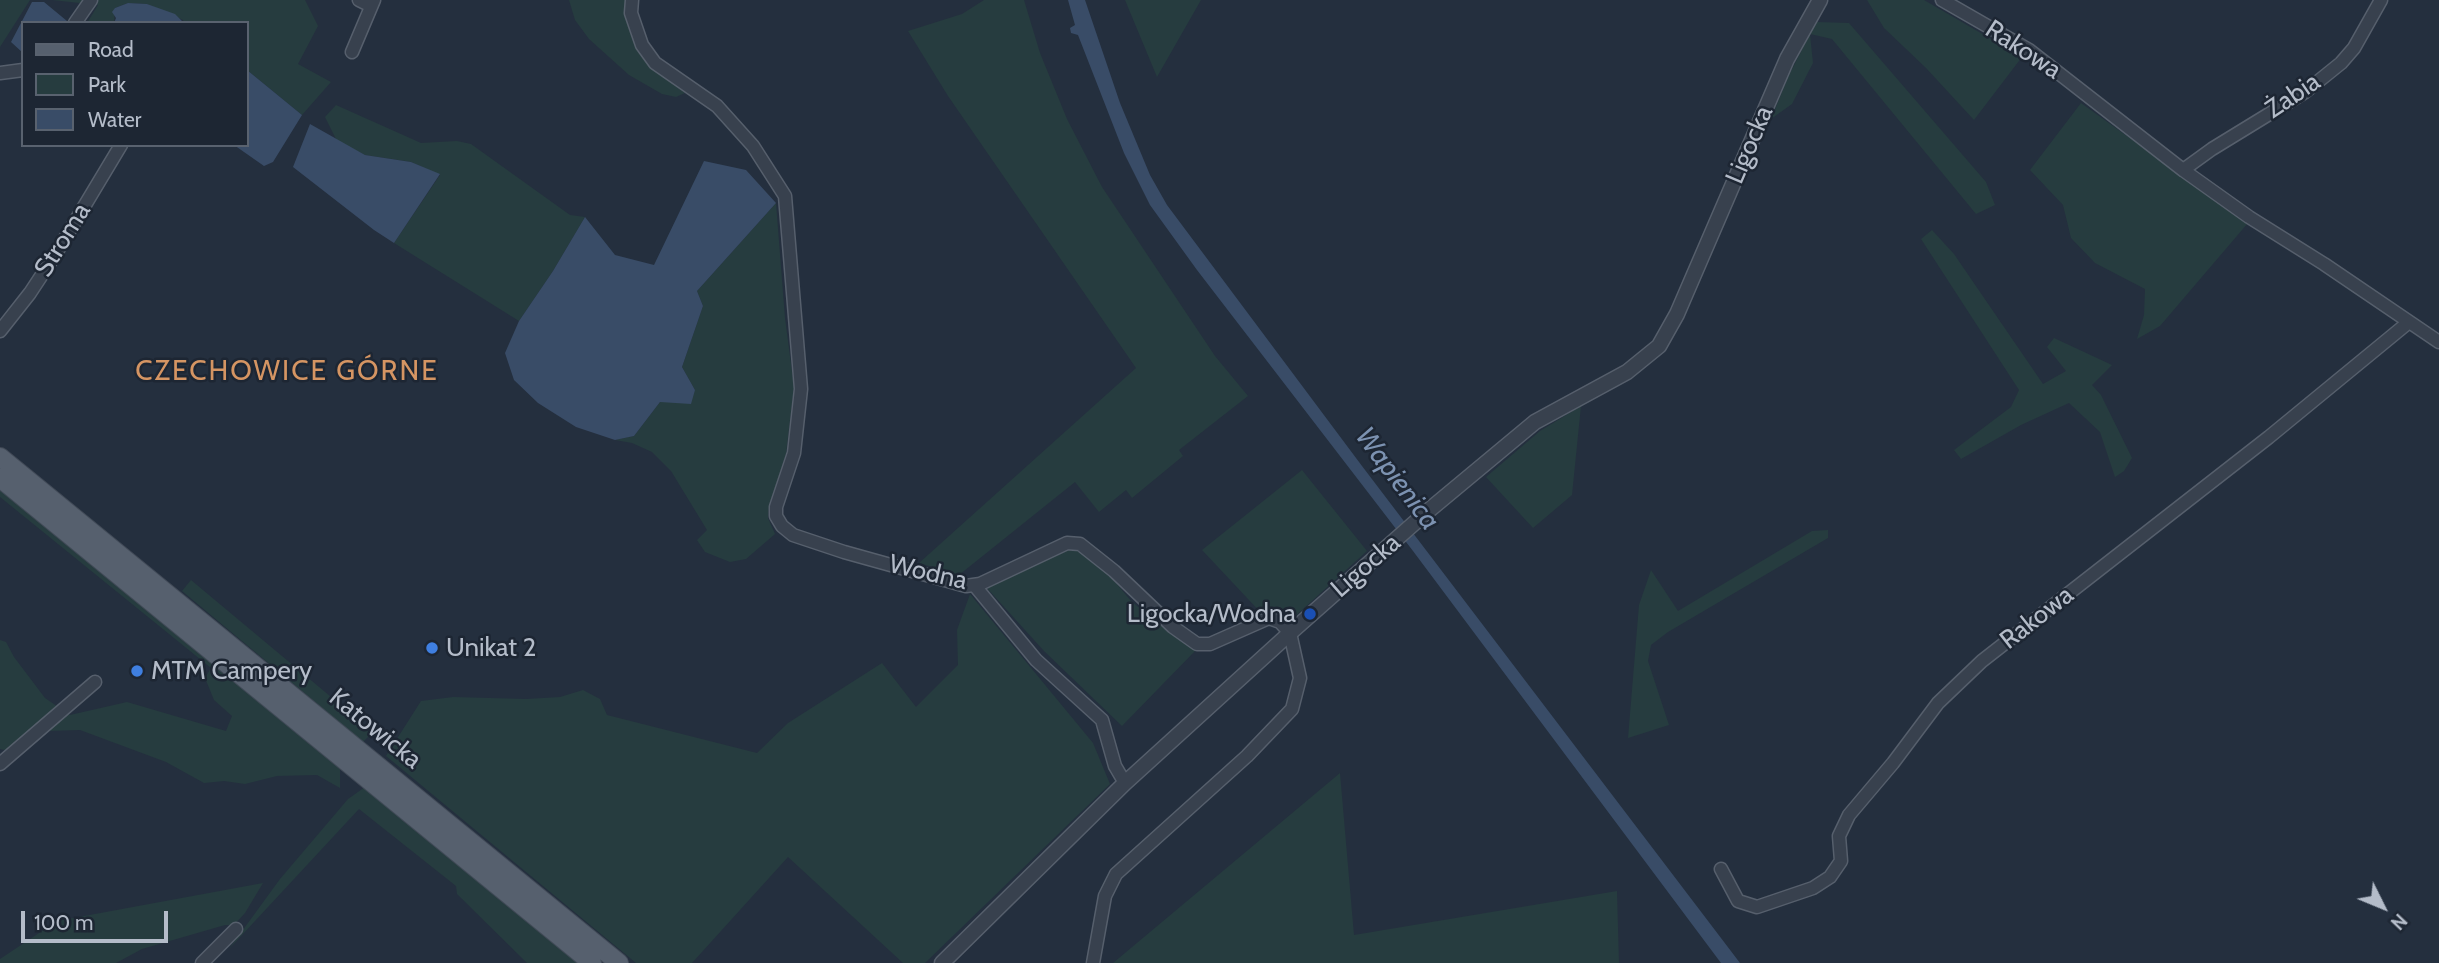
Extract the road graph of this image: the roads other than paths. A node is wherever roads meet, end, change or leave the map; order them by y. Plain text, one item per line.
1 (91, 0) edge
2 (359, 0) edge
3 (632, 0) edge
4 (1820, 0) edge
5 (1942, 0) edge
6 (2381, 0) edge
7 (372, 3) edge
8 (76, 21) edge
9 (352, 52) dead end
10 (21, 69) edge
11 (0, 73) edge
12 (120, 147) edge
13 (2183, 170) junction
14 (2409, 322) junction
15 (0, 331) edge
16 (2439, 342) edge
17 (0, 457) edge
18 (0, 478) edge
19 (975, 586) junction
20 (1290, 633) junction
21 (95, 681) dead end
22 (0, 764) edge
23 (1125, 783) junction
24 (1721, 869) dead end
25 (236, 929) dead end
26 (202, 963) edge
27 (592, 963) edge
28 (619, 963) edge
29 (942, 963) edge
30 (1093, 963) edge

1 - 8 street
2 - 7 street
3 - 19 street, Wodna
4 - 20 street, Ligocka
5 - 13 street, Rakowa
6 - 13 street, Żabia
7 - 9 street
10 - 11 street
12 - 15 street, Stroma
13 - 14 street, Rakowa
14 - 16 street, Rakowa
14 - 24 street, Rakowa
17 - 28 main road, Katowicka
18 - 27 main road, Katowicka
19 - 20 street, Wodna
19 - 23 street
20 - 23 street, Ligocka
20 - 30 street
21 - 22 street
23 - 29 street, Ligocka
25 - 26 street

